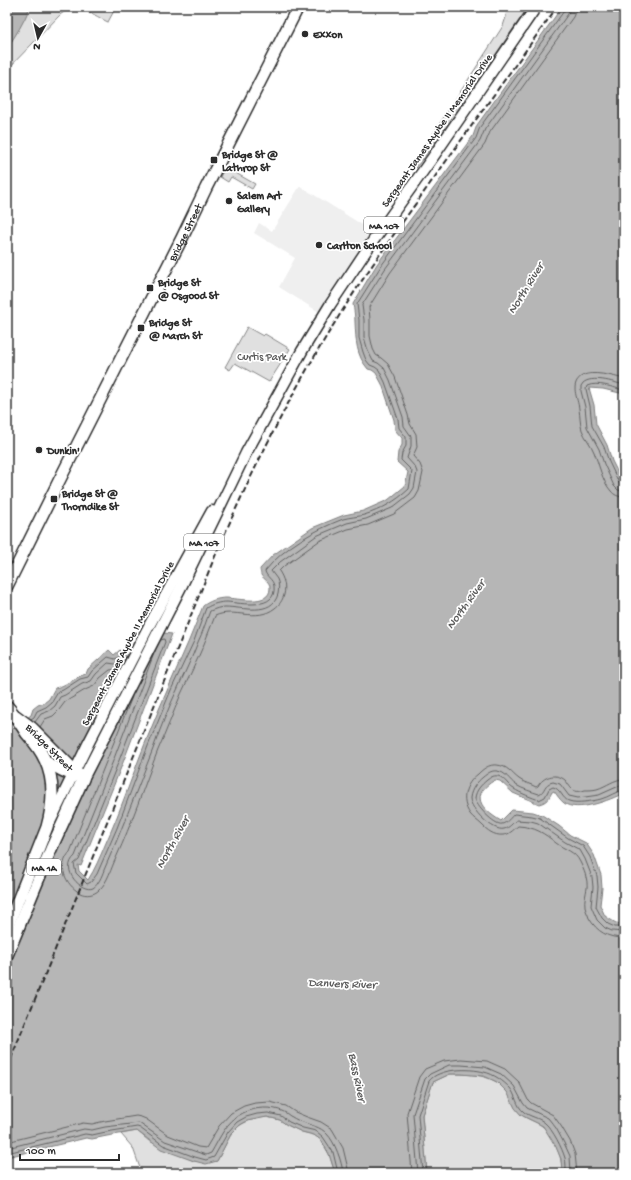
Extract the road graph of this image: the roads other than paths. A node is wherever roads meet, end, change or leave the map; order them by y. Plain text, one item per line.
1 (298, 7) edge
2 (536, 7) edge
3 (246, 453) junction
4 (7, 586) edge
5 (7, 706) edge
6 (16, 716) junction
7 (45, 760) junction
8 (73, 774) junction
9 (83, 779) junction
10 (47, 827) junction
11 (7, 928) edge
12 (7, 955) edge

1 - 4 highway, Bridge Street
2 - 3 main road, Sergeant James Ayube II Memorial Drive / MA 107
3 - 8 main road, Sergeant James Ayube II Memorial Drive / MA 107
3 - 9 main road, Sergeant James Ayube II Memorial Drive / MA 107
5 - 6 highway, Bridge Street / MA 1A
6 - 7 highway, Bridge Street / MA 1A
6 - 8 highway, Bridge Street / MA 1A
7 - 8 main road, Bridge Street
7 - 10 highway, Bridge Street / MA 1A
8 - 9 highway, Bridge Street / MA 1A
8 - 10 main road, Sergeant James Ayube II Memorial Drive / MA 107
9 - 12 highway, Bridge Street / MA 1A
10 - 11 highway, Bridge Street / MA 1A

